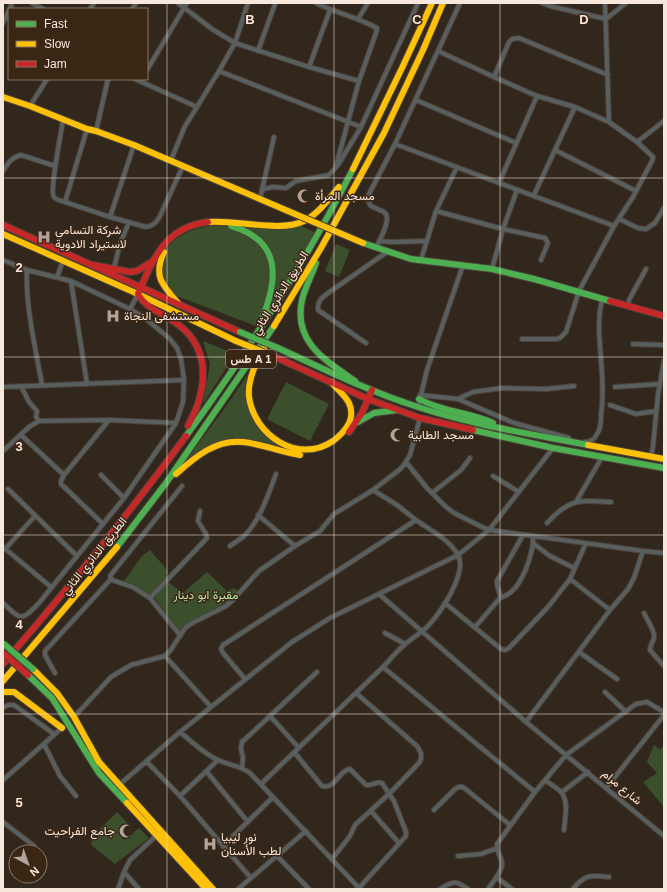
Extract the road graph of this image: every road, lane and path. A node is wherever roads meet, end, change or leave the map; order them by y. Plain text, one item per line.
1 (32, 3) edge
2 (178, 3) edge
3 (187, 3) edge
4 (248, 3) edge
5 (316, 3) edge
6 (368, 3) edge
7 (418, 3) edge
8 (432, 3) edge
9 (443, 3) edge
10 (460, 3) edge
11 (542, 3) edge
12 (605, 3) edge
13 (626, 3) edge
14 (275, 4) edge
15 (550, 5) edge
16 (41, 8) edge
17 (184, 8) junction
18 (330, 10) junction
19 (8, 12) edge
20 (358, 19) junction
21 (606, 19) junction
22 (3, 23) edge
23 (234, 43) junction
24 (258, 51) junction
25 (438, 51) junction
26 (309, 67) junction
27 (148, 68) edge
28 (220, 71) junction
29 (608, 75) junction
30 (494, 77) junction
31 (46, 80) edge
32 (108, 80) edge
33 (141, 80) edge
34 (359, 80) junction
35 (537, 96) junction
36 (3, 97) edge
37 (416, 100) junction
38 (30, 106) junction
39 (196, 107) junction
40 (575, 107) junction
41 (64, 119) junction
42 (347, 122) junction
43 (609, 122) junction
44 (664, 122) edge
45 (361, 127) junction
46 (87, 129) junction
47 (96, 131) junction
48 (274, 137) dead end
49 (638, 142) junction
50 (516, 143) junction
51 (395, 144) junction
52 (134, 145) junction
53 (555, 150) junction
54 (171, 160) junction
55 (55, 166) junction
56 (183, 166) junction
57 (336, 167) junction
58 (456, 167) junction
59 (3, 171) edge
60 (352, 171) junction
61 (499, 183) junction
62 (262, 189) junction
63 (517, 190) junction
64 (636, 191) junction
65 (534, 195) junction
66 (260, 199) junction
67 (65, 202) junction
68 (664, 208) edge
69 (436, 211) junction
70 (110, 217) junction
71 (619, 219) junction
72 (129, 222) junction
73 (3, 225) edge
74 (614, 226) junction
75 (502, 229) junction
76 (3, 234) edge
77 (379, 241) junction
78 (426, 241) junction
79 (321, 248) junction
80 (376, 248) junction
81 (387, 252) junction
82 (3, 260) edge
83 (421, 260) junction
84 (541, 260) dead end
85 (63, 261) junction
86 (153, 261) junction
87 (93, 265) junction
88 (463, 265) junction
89 (114, 268) junction
90 (492, 269) junction
91 (646, 269) dead end
92 (27, 270) junction
93 (57, 277) junction
94 (71, 281) junction
95 (141, 287) junction
96 (579, 292) junction
97 (138, 294) junction
98 (602, 299) junction
99 (178, 303) junction
100 (628, 305) junction
101 (130, 309) junction
102 (282, 314) junction
103 (664, 316) edge
104 (522, 339) dead end
105 (251, 342) junction
106 (366, 342) dead end
107 (633, 344) dead end
108 (664, 345) edge
109 (664, 361) edge
110 (184, 380) junction
111 (355, 381) junction
112 (331, 382) junction
113 (87, 384) junction
114 (660, 384) junction
115 (42, 385) junction
116 (20, 386) junction
117 (574, 386) dead end
118 (3, 387) edge
119 (615, 387) dead end
120 (372, 390) junction
121 (420, 397) junction
122 (368, 399) junction
123 (458, 399) junction
124 (610, 405) dead end
125 (418, 407) junction
126 (397, 410) junction
127 (656, 412) junction
128 (420, 418) junction
129 (109, 420) junction
130 (38, 421) junction
131 (176, 423) junction
132 (355, 424) junction
133 (502, 428) junction
134 (21, 435) junction
135 (553, 448) junction
136 (3, 451) edge
137 (632, 454) junction
138 (602, 457) junction
139 (651, 457) junction
140 (470, 458) dead end
141 (664, 459) edge
142 (406, 462) junction
143 (631, 462) junction
144 (664, 468) edge
145 (160, 473) junction
146 (276, 474) dead end
147 (64, 475) junction
148 (101, 475) dead end
149 (493, 476) dead end
150 (166, 483) junction
151 (182, 486) dead end
152 (8, 489) dead end
153 (373, 490) junction
154 (519, 492) junction
155 (432, 493) junction
156 (124, 498) junction
157 (576, 502) junction
158 (611, 502) dead end
159 (200, 511) dead end
160 (258, 515) junction
161 (35, 516) junction
162 (416, 520) junction
163 (547, 523) dead end
164 (103, 524) junction
165 (489, 530) junction
166 (523, 535) junction
167 (534, 536) junction
168 (586, 543) junction
169 (534, 544) junction
170 (230, 546) dead end
171 (295, 546) junction
172 (4, 548) edge
173 (643, 551) junction
174 (664, 553) edge
175 (458, 555) junction
176 (77, 556) junction
177 (574, 568) junction
178 (110, 579) junction
179 (570, 579) junction
180 (52, 587) junction
181 (379, 594) junction
182 (150, 598) junction
183 (500, 598) junction
184 (3, 603) edge
185 (445, 603) junction
186 (610, 610) junction
187 (644, 613) dead end
188 (475, 627) junction
189 (422, 632) junction
190 (385, 633) dead end
191 (180, 635) junction
192 (4, 644) edge
193 (405, 644) junction
194 (579, 652) junction
195 (3, 653) edge
196 (165, 656) junction
197 (3, 664) edge
198 (664, 666) edge
199 (383, 667) junction
200 (317, 672) dead end
201 (55, 673) dead end
202 (245, 679) junction
203 (617, 679) dead end
204 (3, 681) edge
205 (3, 692) edge
206 (605, 692) dead end
207 (356, 693) junction
208 (211, 707) junction
209 (3, 708) edge
210 (626, 712) junction
211 (664, 715) edge
212 (270, 716) junction
213 (74, 718) junction
214 (68, 722) junction
215 (526, 722) junction
216 (62, 728) junction
217 (180, 732) junction
218 (54, 734) junction
219 (44, 744) junction
220 (299, 748) junction
221 (294, 752) junction
222 (566, 755) junction
223 (218, 760) junction
224 (146, 762) junction
225 (242, 768) junction
226 (207, 772) junction
227 (588, 772) junction
228 (3, 780) edge
229 (545, 780) junction
230 (261, 784) junction
231 (119, 786) junction
232 (607, 787) junction
233 (535, 792) junction
234 (562, 792) junction
235 (390, 793) junction
236 (76, 796) dead end
237 (180, 796) junction
238 (273, 797) junction
239 (434, 810) dead end
240 (371, 811) junction
241 (3, 822) edge
242 (248, 822) junction
243 (510, 825) junction
244 (564, 830) dead end
245 (306, 831) junction
246 (156, 836) junction
247 (664, 836) edge
248 (399, 843) junction
249 (31, 844) edge
250 (223, 846) junction
251 (496, 849) junction
252 (277, 856) junction
253 (458, 856) dead end
254 (332, 859) junction
255 (190, 868) junction
256 (124, 872) junction
257 (496, 877) junction
258 (609, 877) dead end
259 (252, 878) junction
260 (118, 889) edge
261 (139, 889) edge
262 (206, 889) edge
263 (213, 889) edge
264 (238, 889) edge
265 (309, 889) edge
266 (359, 889) edge
267 (440, 889) edge
268 (468, 889) edge
269 (488, 889) edge
270 (512, 889) edge
271 (573, 889) edge

1 - 16 street
2 - 17 street
3 - 17 street
4 - 23 street
5 - 18 street
6 - 20 street
7 - 45 street
8 - 60 main road, الطريق الدائري الثاني / طس A 1
9 - 79 main road, الطريق الدائري الثاني / طس A 1
10 - 25 street
11 - 15 street
12 - 21 street
13 - 21 street
14 - 24 street
15 - 21 street
17 - 23 street
17 - 27 street
18 - 20 street
18 - 26 street
19 - 22 street
20 - 34 street
21 - 29 street
23 - 24 street
23 - 28 street
24 - 26 street
25 - 30 street
25 - 37 street
26 - 34 street
28 - 39 street
28 - 42 street
29 - 30 street
29 - 43 street
30 - 35 street
31 - 38 street
32 - 47 street
33 - 39 street
34 - 42 street
35 - 40 street
35 - 50 street
36 - 38 main road
37 - 50 street
37 - 51 street
38 - 41 main road
39 - 54 street
40 - 43 street
40 - 53 street
41 - 46 main road
41 - 55 street
42 - 45 street
42 - 57 street
43 - 49 street
44 - 49 street
45 - 57 street
46 - 47 main road
46 - 67 street
47 - 52 main road
48 - 62 street
49 - 64 street
50 - 61 street
51 - 58 street
51 - 77 street
52 - 54 main road
52 - 70 street
53 - 64 street
53 - 65 street
54 - 56 main road
55 - 59 street
55 - 67 street
56 - 66 main road
56 - 72 street
57 - 62 street
58 - 61 street
58 - 69 street
60 - 86 main road
60 - 105 main road, الطريق الدائري الثاني / طس A 1
61 - 63 street
62 - 66 street
63 - 65 street
63 - 75 street
64 - 71 street
65 - 74 street
66 - 80 main road, bridge
67 - 70 street
68 - 71 street
69 - 75 street
69 - 78 street
70 - 72 street
71 - 74 street
72 - 89 street
73 - 87 main road
74 - 96 street
75 - 84 street
75 - 90 street
76 - 85 main road
77 - 78 street
77 - 80 street
78 - 83 street
79 - 102 main road, الطريق الدائري الثاني / طس A 1
79 - 111 main road
80 - 81 main road
81 - 83 main road
81 - 106 street
82 - 92 street
83 - 88 main road
85 - 93 street
85 - 97 main road
86 - 89 main road
86 - 95 main road
87 - 89 main road
87 - 95 main road
88 - 90 main road
88 - 121 street
90 - 96 main road
91 - 100 street
92 - 93 street
92 - 115 street
93 - 94 street
94 - 101 street
94 - 113 street
95 - 97 main road
95 - 99 main road
96 - 98 main road
96 - 104 street
97 - 101 street
97 - 112 main road, bridge
97 - 145 main road
98 - 100 main road
98 - 123 street
99 - 105 main road
99 - 111 main road, bridge
100 - 103 main road
101 - 110 street
102 - 112 main road
102 - 150 main road, الطريق الدائري الثاني / طس A 1
105 - 145 main road, الطريق الدائري الثاني / طس A 1
107 - 108 street
109 - 114 street
110 - 113 street
110 - 131 street
111 - 120 main road
112 - 122 main road
113 - 115 street
114 - 119 street
114 - 127 street
115 - 116 street
116 - 118 street
116 - 130 street
117 - 123 street
120 - 122 main road
120 - 125 main road
121 - 123 street
121 - 125 street
121 - 133 main road
122 - 126 main road
122 - 132 main road
124 - 127 street
125 - 133 main road
126 - 128 main road
126 - 132 main road
127 - 139 street
128 - 135 main road
128 - 142 street
129 - 130 street
129 - 131 street
129 - 147 street
130 - 134 street
131 - 156 street
132 - 150 main road
133 - 137 main road
134 - 136 street
134 - 147 street
135 - 138 main road
135 - 154 street
137 - 139 main road
137 - 143 main road
138 - 143 main road
138 - 157 street
139 - 141 main road
140 - 155 street
142 - 153 street
142 - 155 street
143 - 144 main road
145 - 197 main road, الطريق الدائري الثاني / طس A 1
146 - 160 street
147 - 164 street
148 - 156 street
149 - 154 street
150 - 204 main road, الطريق الدائري الثاني / طس A 1
151 - 178 street
152 - 161 street
153 - 162 street
153 - 171 street
154 - 165 street
155 - 165 street
156 - 164 street
157 - 158 street
157 - 163 street
159 - 182 street
160 - 170 street
160 - 171 street
161 - 172 street
161 - 176 street
162 - 175 street
162 - 202 street
164 - 176 street
165 - 166 street
165 - 175 street
166 - 167 street
166 - 183 street
167 - 168 street
167 - 169 street
168 - 173 street
168 - 177 street
169 - 177 street
169 - 183 street
171 - 191 street
172 - 180 street
173 - 174 street
173 - 186 street
175 - 181 street
175 - 185 street
176 - 180 street
177 - 179 street
178 - 182 street
178 - 201 street
179 - 186 street
179 - 188 street
180 - 184 street
181 - 189 street, شارع مرام
181 - 202 street
182 - 191 street
183 - 188 street
185 - 188 street
185 - 189 street
186 - 194 street
187 - 198 street
189 - 193 street
189 - 215 street, شارع مرام
190 - 193 street
191 - 196 street
192 - 213 main road, bridge
193 - 199 street
194 - 203 street
194 - 215 street
195 - 214 main road, bridge
196 - 208 street
196 - 213 street
199 - 207 street
199 - 233 street
200 - 212 street
202 - 208 street
205 - 216 main road
206 - 210 street
207 - 220 street
207 - 235 street
208 - 217 street
209 - 218 street
210 - 211 street
210 - 222 street
211 - 232 street
212 - 220 street
212 - 225 street
213 - 231 main road
214 - 216 street
214 - 246 main road
215 - 222 street, شارع مرام
216 - 218 street
217 - 223 street
217 - 224 street
218 - 219 street
219 - 228 street
219 - 236 street
220 - 221 street
221 - 230 street
221 - 235 street
222 - 227 street, شارع مرام
222 - 229 street
223 - 225 street
223 - 226 street
224 - 231 street
224 - 237 street
225 - 230 street
226 - 237 street
226 - 242 street
227 - 232 street, شارع مرام
227 - 234 street
229 - 233 street
229 - 234 street
230 - 238 street
231 - 255 main road
232 - 247 street, شارع مرام
233 - 243 street
234 - 244 street
235 - 240 street
235 - 248 street
237 - 250 street
238 - 242 street
238 - 245 street
239 - 243 street
240 - 248 street
240 - 254 street
241 - 249 street
242 - 250 street
243 - 251 street
245 - 252 street
245 - 254 street
246 - 255 main road
246 - 256 street
248 - 266 street
250 - 259 street
251 - 253 street
251 - 257 street
252 - 259 street
252 - 265 street
254 - 266 street
255 - 262 main road
255 - 263 main road
256 - 260 street
256 - 261 street
257 - 269 street
257 - 270 street
258 - 271 street
259 - 264 street
267 - 268 street

